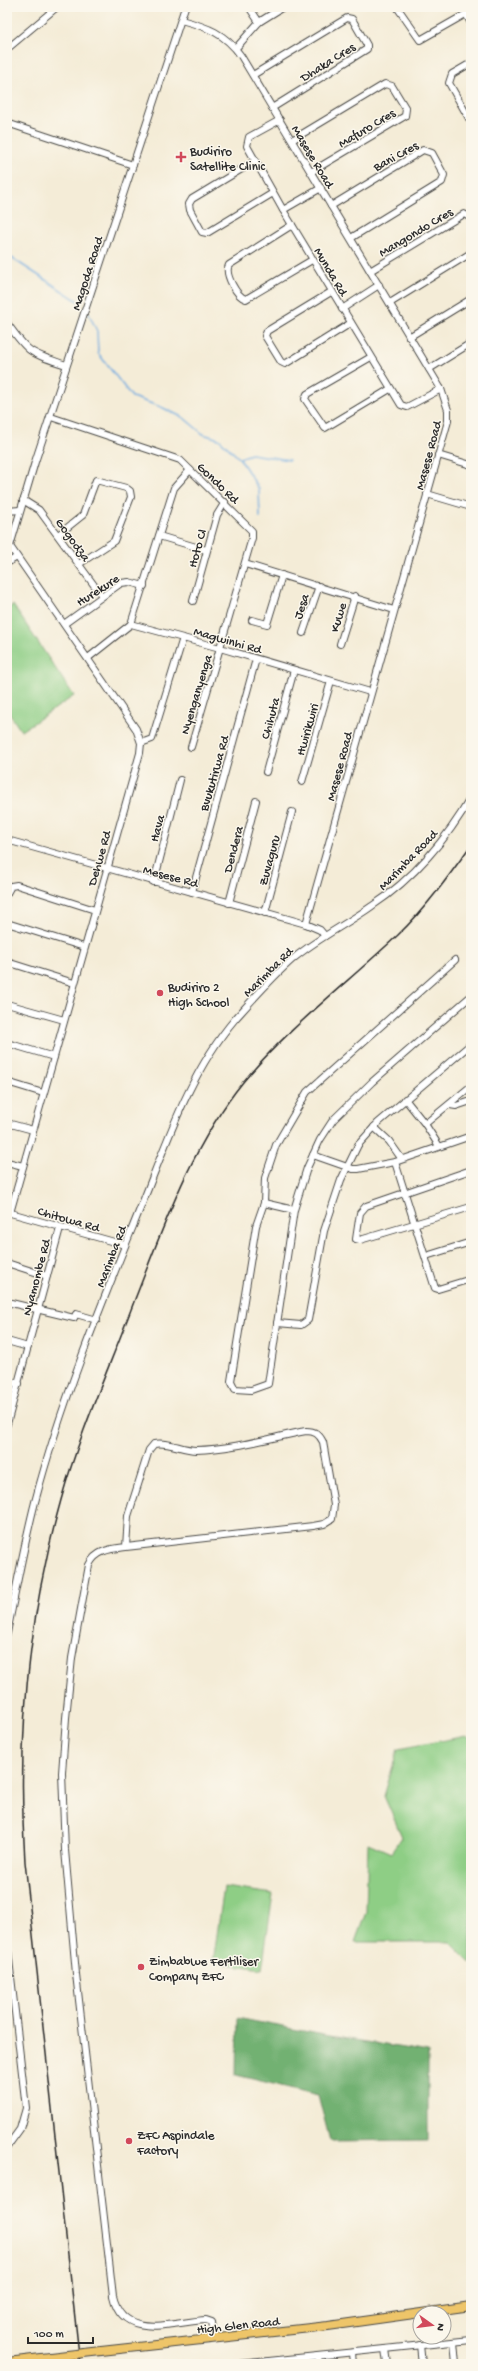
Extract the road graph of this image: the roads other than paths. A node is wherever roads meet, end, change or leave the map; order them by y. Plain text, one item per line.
1 (57, 7) edge
2 (185, 7) edge
3 (249, 7) edge
4 (283, 7) edge
5 (397, 7) edge
6 (468, 13) edge
7 (181, 20) junction
8 (259, 22) junction
9 (471, 23) edge
10 (236, 48) junction
11 (7, 49) edge
12 (471, 63) edge
13 (253, 75) junction
14 (272, 108) junction
15 (280, 120) junction
16 (471, 122) edge
17 (7, 123) edge
18 (292, 140) junction
19 (256, 161) junction
20 (133, 165) junction
21 (311, 172) junction
22 (321, 188) junction
23 (273, 193) junction
24 (331, 206) junction
25 (282, 210) junction
26 (471, 218) edge
27 (292, 225) junction
28 (351, 238) junction
29 (471, 253) edge
30 (312, 260) junction
31 (370, 271) junction
32 (379, 285) junction
33 (331, 292) junction
34 (471, 299) edge
35 (390, 303) junction
36 (342, 309) junction
37 (7, 323) edge
38 (351, 323) junction
39 (410, 337) junction
40 (471, 343) edge
41 (371, 357) junction
42 (66, 365) junction
43 (429, 369) junction
44 (390, 389) junction
45 (441, 389) junction
46 (51, 417) junction
47 (438, 455) junction
48 (471, 466) edge
49 (190, 470) junction
50 (427, 494) junction
51 (23, 500) junction
52 (225, 502) junction
53 (471, 507) edge
54 (20, 510) junction
55 (7, 512) edge
56 (58, 534) junction
57 (159, 536) junction
58 (9, 544) edge
59 (206, 550) junction
60 (17, 557) junction
61 (7, 563) edge
62 (79, 564) junction
63 (244, 564) junction
64 (282, 575) junction
65 (144, 586) junction
66 (319, 586) junction
67 (102, 596) junction
68 (355, 596) junction
69 (193, 601) dead end
70 (394, 610) junction
71 (252, 620) dead end
72 (64, 624) junction
73 (131, 624) junction
74 (303, 633) dead end
75 (183, 638) junction
76 (340, 644) dead end
77 (220, 648) junction
78 (88, 658) junction
79 (256, 659) junction
80 (294, 670) junction
81 (331, 681) junction
82 (370, 692) junction
83 (141, 743) junction
84 (191, 747) dead end
85 (266, 772) dead end
86 (180, 780) dead end
87 (302, 782) dead end
88 (471, 797) edge
89 (256, 800) dead end
90 (292, 812) dead end
91 (7, 840) edge
92 (107, 868) junction
93 (154, 882) junction
94 (192, 892) junction
95 (7, 893) edge
96 (229, 903) junction
97 (95, 910) junction
98 (265, 912) junction
99 (7, 923) edge
100 (306, 924) junction
101 (325, 936) junction
102 (84, 947) junction
103 (455, 960) dead end
104 (7, 962) edge
105 (74, 983) junction
106 (471, 996) edge
107 (7, 1004) edge
108 (64, 1020) junction
109 (7, 1043) edge
110 (471, 1044) edge
111 (54, 1057) junction
112 (7, 1082) edge
113 (471, 1086) edge
114 (43, 1092) junction
115 (405, 1099) junction
116 (471, 1101) edge
117 (450, 1105) junction
118 (7, 1123) edge
119 (425, 1124) junction
120 (374, 1127) junction
121 (33, 1130) junction
122 (471, 1136) edge
123 (438, 1146) junction
124 (313, 1155) junction
125 (398, 1160) junction
126 (7, 1162) edge
127 (23, 1166) junction
128 (346, 1167) junction
129 (471, 1170) edge
130 (405, 1192) junction
131 (264, 1203) junction
132 (471, 1207) edge
133 (294, 1210) junction
134 (8, 1212) edge
135 (415, 1225) junction
136 (60, 1228) junction
137 (471, 1242) edge
138 (125, 1245) junction
139 (426, 1256) junction
140 (7, 1263) edge
141 (47, 1276) junction
142 (471, 1279) edge
143 (7, 1302) edge
144 (38, 1310) junction
145 (97, 1320) junction
146 (277, 1323) junction
147 (7, 1341) edge
148 (28, 1347) junction
149 (7, 1381) edge
150 (19, 1384) junction
151 (7, 1423) edge
152 (126, 1547) junction
153 (7, 1633) edge
154 (7, 1942) edge
155 (7, 2147) edge
156 (471, 2306) edge
157 (214, 2338) junction
158 (471, 2340) edge
159 (454, 2342) joint
160 (420, 2345) joint
161 (386, 2349) junction
162 (352, 2353) junction
163 (318, 2356) junction
164 (7, 2362) edge
165 (283, 2362) edge
166 (250, 2363) edge
167 (239, 2364) edge
168 (319, 2364) edge
169 (353, 2364) edge
170 (387, 2364) edge
171 (422, 2364) edge
172 (456, 2364) edge

1 - 11 street
2 - 7 street, Magoda Road
3 - 8 street
4 - 8 street
5 - 6 street
6 - 9 street
7 - 10 street, Masese Road
7 - 20 street, Magoda Road
8 - 10 street
10 - 13 street, Masese Road
12 - 16 street
13 - 14 street, Masese Road
13 - 14 street, Dhaka Cres
14 - 15 street, Masese Road
15 - 18 street, Masese Road
15 - 19 street, Munda Rd
17 - 20 street
18 - 21 street, Masese Road
18 - 21 street, Mafuro Cres
19 - 23 street, Munda Rd
19 - 23 street
20 - 42 street, Magoda Road
21 - 22 street, Masese Road
22 - 24 street, Masese Road
22 - 25 street
23 - 25 street, Munda Rd
24 - 28 street, Masese Road
24 - 28 street, Bani Cres
25 - 27 street, Munda Rd
26 - 31 street, Mangondo Cres
27 - 30 street, Munda Rd
27 - 30 street
28 - 31 street, Masese Road
29 - 35 street
30 - 33 street, Munda Rd
31 - 32 street, Masese Road
32 - 35 street, Masese Road
32 - 36 street
33 - 36 street, Munda Rd
33 - 38 street
34 - 39 street
35 - 39 street, Masese Road
36 - 38 street, Munda Rd
37 - 42 street
38 - 41 street, Munda Rd
39 - 43 street, Masese Road
40 - 43 street
41 - 44 street, Munda Rd
41 - 44 street
42 - 46 street, Magoda Road
43 - 45 street, Masese Road
44 - 45 street, Munda Rd
45 - 47 street, Masese Road
46 - 49 street, Gondo Rd
46 - 51 street, Magoda Road
47 - 48 street
47 - 50 street, Masese Road
49 - 52 street, Gondo Rd
49 - 57 street
50 - 53 street
50 - 70 street, Masese Road
51 - 54 street, Magoda Road
51 - 56 street, Gogodza
52 - 59 street, Hoto Cl
52 - 63 street, Gondo Rd
54 - 55 street
54 - 58 street, Magoda Road
56 - 62 street, Gogodza
56 - 62 street
57 - 59 street
57 - 65 street
58 - 60 street
59 - 69 street, Hoto Cl
60 - 61 street
60 - 72 street
62 - 67 street, Gogodza
63 - 64 street
63 - 77 street, Gondo Rd
64 - 66 street
64 - 71 street
65 - 67 street, Hurekure
65 - 73 street
66 - 68 street
66 - 74 street, Jesa
67 - 72 street, Hurekure
68 - 70 street
68 - 76 street, Kuwe
70 - 82 street, Masese Road
72 - 78 street
73 - 75 street, Magwinhi Rd
73 - 78 street
75 - 77 street, Magwinhi Rd
75 - 83 street
77 - 79 street, Magwinhi Rd
77 - 84 street, Nyenganyenga
78 - 83 street
79 - 80 street, Magwinhi Rd
79 - 94 street, Bvukutirwa Rd
80 - 81 street, Magwinhi Rd
80 - 85 street, Chihuta
81 - 82 street, Magwinhi Rd
81 - 87 street, Hwirikwiri
82 - 100 street, Masese Road
83 - 92 street, Dehwe Rd
86 - 93 street, Hava
88 - 101 street, Marimba Road
89 - 96 street, Dendera
90 - 98 street, Zuvaguru
91 - 92 street, Mesese Rd
92 - 93 street, Mesese Rd
92 - 97 street, Dehwe Rd
93 - 94 street, Mesese Rd
94 - 96 street, Mesese Rd
95 - 97 street
96 - 98 street, Mesese Rd
97 - 102 street, Dehwe Rd
98 - 100 street, Mesese Rd
99 - 102 street
100 - 101 street, Mesese Rd
101 - 138 street, Marimba Rd
102 - 105 street, Dehwe Rd
103 - 131 street
104 - 105 street
105 - 108 street, Dehwe Rd
106 - 124 street
107 - 108 street
108 - 111 street, Dehwe Rd
109 - 111 street
110 - 115 street
111 - 114 street, Dehwe Rd
112 - 114 street
113 - 117 street
114 - 121 street, Dehwe Rd
115 - 119 street
115 - 120 street
116 - 117 street
117 - 119 street
118 - 121 street
119 - 123 street
120 - 125 street
120 - 128 street
121 - 127 street, Dehwe Rd
122 - 123 street
123 - 125 street
124 - 128 street
124 - 133 street
125 - 128 street
125 - 130 street
126 - 127 street
127 - 134 street, Dehwe Rd
128 - 146 street
129 - 130 street
130 - 135 street
130 - 135 street
131 - 133 street
131 - 146 street
132 - 135 street
133 - 146 street
134 - 136 street, Chitowa Rd
135 - 139 street
136 - 138 street, Chitowa Rd
136 - 141 street, Nyamombe Rd
137 - 139 street
138 - 145 street, Marimba Rd
139 - 142 street
140 - 141 street
141 - 144 street, Nyamombe Rd
143 - 144 street
144 - 145 street
144 - 148 street, Nyamombe Rd
145 - 153 street, Marimba Rd
147 - 148 street
148 - 150 street, Nyamombe Rd
149 - 150 street
150 - 151 street, Nyamombe Rd
152 - 152 street
152 - 157 street
154 - 155 street
156 - 157 main road, High Glen Road
157 - 164 main road, High Glen Road
158 - 159 street
159 - 172 street
160 - 161 street
160 - 171 street
161 - 162 street
161 - 170 street
162 - 163 street
162 - 169 street
163 - 165 street
163 - 168 street
165 - 166 street
166 - 167 street

